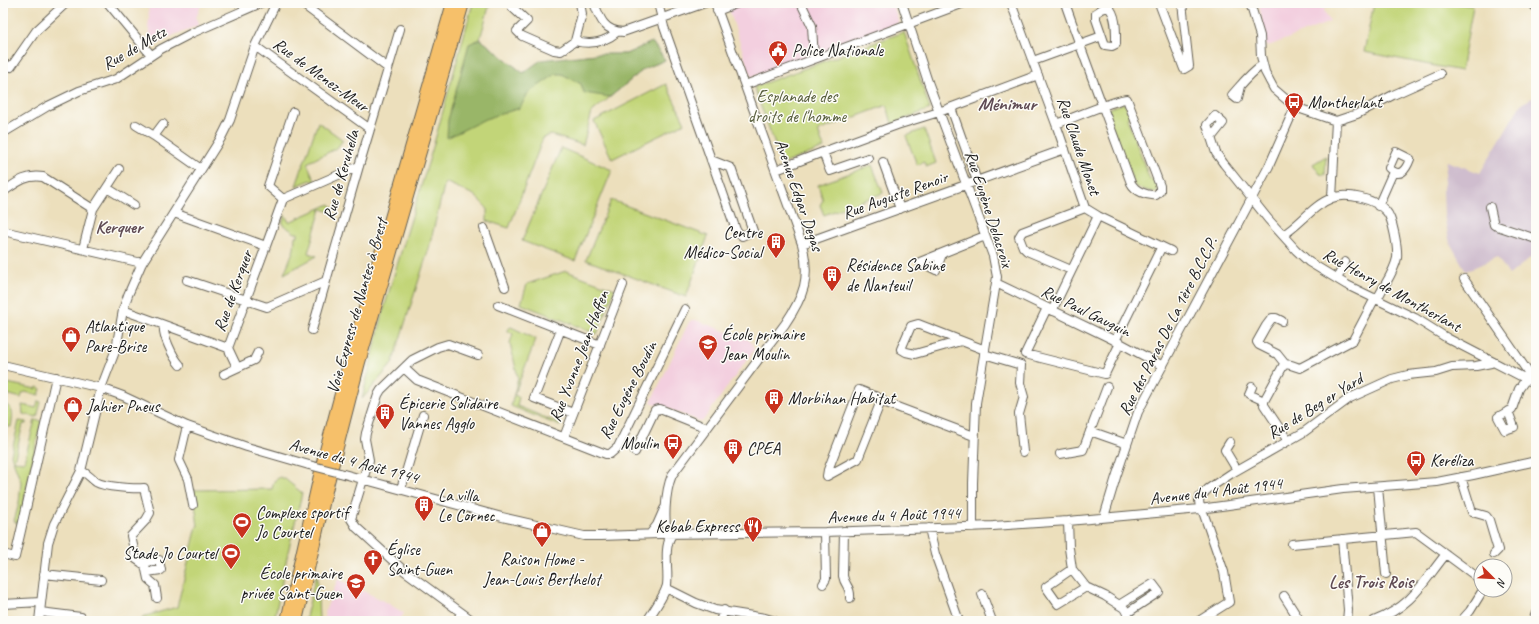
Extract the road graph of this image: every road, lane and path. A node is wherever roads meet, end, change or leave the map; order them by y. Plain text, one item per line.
1 (66, 3) edge
2 (108, 3) edge
3 (261, 3) edge
4 (276, 3) edge
5 (301, 3) edge
6 (453, 3) edge
7 (463, 3) edge
8 (516, 3) edge
9 (580, 3) edge
10 (594, 3) edge
11 (658, 3) edge
12 (705, 3) edge
13 (738, 3) edge
14 (801, 3) edge
15 (902, 3) edge
16 (964, 3) edge
17 (1011, 3) edge
18 (1065, 3) edge
19 (1160, 3) edge
20 (1182, 3) edge
21 (1250, 3) edge
22 (1531, 3) edge
23 (716, 7) edge
24 (1536, 7) edge
25 (662, 17) junction
26 (909, 23) junction
27 (400, 30) dead end
28 (617, 32) junction
29 (1102, 36) dead end
30 (575, 41) junction
31 (1079, 44) junction
32 (255, 46) junction
33 (152, 55) junction
34 (814, 59) junction
35 (1033, 61) junction
36 (3, 63) edge
37 (1262, 65) junction
38 (388, 68) junction
39 (1440, 74) dead end
40 (1038, 75) junction
41 (744, 85) junction
42 (1240, 86) dead end
43 (1102, 107) junction
44 (1294, 107) junction
45 (951, 108) junction
46 (293, 112) dead end
47 (939, 112) junction
48 (1336, 121) junction
49 (163, 124) dead end
50 (1056, 124) junction
51 (136, 125) dead end
52 (370, 129) junction
53 (3, 133) edge
54 (154, 136) junction
55 (1211, 138) dead end
56 (1065, 149) junction
57 (823, 152) junction
58 (868, 158) dead end
59 (711, 160) junction
60 (883, 162) dead end
61 (359, 166) junction
62 (119, 169) dead end
63 (201, 169) junction
64 (776, 170) junction
65 (1393, 172) dead end
66 (977, 181) junction
67 (967, 185) junction
68 (107, 188) junction
69 (3, 192) edge
70 (1252, 198) junction
71 (1332, 198) junction
72 (283, 199) junction
73 (134, 205) dead end
74 (1378, 206) junction
75 (1490, 207) dead end
76 (1085, 208) junction
77 (94, 209) junction
78 (900, 209) junction
79 (174, 213) junction
80 (1098, 216) junction
81 (484, 228) dead end
82 (3, 232) edge
83 (1283, 235) junction
84 (986, 236) junction
85 (1536, 239) edge
86 (802, 244) junction
87 (266, 246) junction
88 (1161, 248) junction
89 (83, 249) junction
90 (1171, 251) dead end
91 (942, 254) dead end
92 (1345, 262) dead end
93 (142, 263) junction
94 (1071, 270) junction
95 (1337, 279) junction
96 (1464, 279) dead end
97 (187, 280) dead end
98 (326, 281) junction
99 (996, 283) junction
100 (623, 285) dead end
101 (506, 287) dead end
102 (1376, 299) junction
103 (246, 300) junction
104 (498, 305) dead end
105 (685, 309) dead end
106 (1050, 309) junction
107 (123, 310) junction
108 (1282, 321) dead end
109 (164, 325) junction
110 (561, 329) junction
111 (312, 330) dead end
112 (961, 341) junction
113 (1118, 342) junction
114 (600, 345) junction
115 (228, 348) junction
116 (258, 352) dead end
117 (984, 352) junction
118 (478, 355) dead end
119 (1493, 362) junction
120 (1285, 364) junction
121 (3, 365) edge
122 (180, 365) dead end
123 (1163, 366) junction
124 (237, 367) junction
125 (404, 368) junction
126 (224, 374) dead end
127 (56, 377) junction
128 (1526, 379) junction
129 (1536, 384) edge
130 (1107, 387) dead end
131 (1252, 387) dead end
132 (101, 388) junction
133 (881, 401) junction
134 (1264, 402) junction
135 (1508, 411) dead end
136 (573, 413) junction
137 (423, 415) dead end
138 (187, 426) junction
139 (706, 428) junction
140 (1090, 431) junction
141 (974, 436) junction
142 (564, 437) junction
143 (1288, 441) junction
144 (1230, 442) dead end
145 (1127, 444) junction
146 (635, 452) dead end
147 (1023, 452) dead end
148 (1060, 454) dead end
149 (1536, 461) edge
150 (1237, 470) junction
151 (81, 471) junction
152 (1461, 477) junction
153 (364, 479) junction
154 (670, 481) junction
155 (1378, 487) junction
156 (401, 489) junction
157 (666, 504) junction
158 (193, 505) dead end
159 (1201, 509) junction
160 (1104, 518) junction
161 (1068, 521) junction
162 (973, 527) junction
163 (929, 528) junction
164 (844, 531) junction
165 (825, 532) junction
166 (650, 534) junction
167 (1383, 535) junction
168 (669, 536) junction
169 (1342, 539) junction
170 (1292, 544) dead end
171 (3, 554) edge
172 (1446, 554) junction
173 (1494, 554) dead end
174 (142, 563) junction
175 (1072, 569) junction
176 (147, 572) junction
177 (44, 574) junction
178 (1386, 574) dead end
179 (1473, 574) edge
180 (101, 580) dead end
181 (823, 584) dead end
182 (1086, 587) junction
183 (666, 588) junction
184 (982, 594) dead end
185 (1284, 596) dead end
186 (157, 598) dead end
187 (850, 598) dead end
188 (1479, 598) edge
189 (41, 602) junction
190 (3, 604) edge
191 (1119, 605) junction
192 (724, 610) junction
193 (461, 612) junction
194 (1127, 613) junction
195 (1536, 613) edge
196 (40, 617) edge
197 (81, 621) edge
198 (286, 621) edge
199 (296, 621) edge
200 (457, 621) edge
201 (473, 621) edge
202 (647, 621) edge
203 (720, 621) edge
204 (774, 621) edge
205 (959, 621) edge
206 (992, 621) edge
207 (1131, 621) edge
208 (1199, 621) edge
209 (1300, 621) edge
210 (1347, 621) edge
211 (1374, 621) edge
212 (1461, 621) edge
213 (1533, 621) edge

1 - 36 street
2 - 33 street
3 - 33 street, Rue de Metz
4 - 32 street
5 - 38 street
6 - 198 highway, Voie Express de Nantes à Brest
7 - 199 highway, Voie Express de Nantes à Brest
8 - 30 street
9 - 30 street
10 - 28 street
11 - 25 street
12 - 25 street
13 - 23 street
14 - 34 street
15 - 26 street, Rue Eugène Delacroix
16 - 26 street
17 - 35 street, Rue Claude Monet
18 - 31 street
19 - 20 street
21 - 37 street
22 - 24 street
23 - 41 street, Avenue Edgar Degas
25 - 28 street
25 - 59 street
26 - 34 street
26 - 47 street, Rue Eugène Delacroix
27 - 38 street, Rue de Keruhella
28 - 30 street
29 - 31 street
31 - 35 street
31 - 43 street
32 - 52 street, Rue de Menez-Meur
32 - 63 street
33 - 53 street, Rue de Metz
34 - 41 street
35 - 40 street, Rue Claude Monet
37 - 42 street
37 - 44 street
38 - 52 street, Rue de Keruhella
39 - 48 street
40 - 45 street
40 - 50 street, Rue Claude Monet
41 - 64 street, Avenue Edgar Degas
43 - 43 street
43 - 50 street
44 - 48 street
44 - 70 street, Rue des Paras De La 1ère B.C.C.P.
45 - 47 street
45 - 66 street
46 - 72 street
47 - 57 street
47 - 67 street, Rue Eugène Delacroix
48 - 71 street
49 - 54 street
50 - 56 street, Rue Claude Monet
51 - 54 street
52 - 61 street, Rue de Keruhella
54 - 63 street
55 - 70 street, Rue Henry de Montherlant
56 - 66 street, Rue Auguste Renoir
56 - 76 street, Rue Claude Monet
57 - 58 street
57 - 64 street
59 - 59 street
60 - 78 street
61 - 72 street
61 - 98 street, Rue de Keruhella
62 - 68 street
63 - 79 street
64 - 86 street, Avenue Edgar Degas
65 - 74 street
66 - 67 street, Rue Auguste Renoir
67 - 78 street, Rue Auguste Renoir
67 - 84 street, Rue Eugène Delacroix
68 - 73 street
68 - 77 street
69 - 77 street
70 - 83 street, Rue Henry de Montherlant
70 - 123 street, Rue des Paras De La 1ère B.C.C.P.
71 - 74 street
71 - 83 street
72 - 87 street
74 - 102 street
75 - 85 street
76 - 80 street, Rue Claude Monet
76 - 94 street
77 - 89 street
78 - 86 street, Rue Auguste Renoir
79 - 87 street, Rue de Kerquer
79 - 93 street
80 - 88 street, Rue Claude Monet
80 - 94 street
81 - 101 street
82 - 89 street
83 - 95 street, Rue Henry de Montherlant
84 - 91 street
84 - 99 street, Rue Eugène Delacroix
86 - 139 street, Avenue Edgar Degas
87 - 103 street, Rue de Kerquer
88 - 90 street, Rue Claude Monet
88 - 113 street
89 - 93 street
92 - 95 street
93 - 107 street
94 - 106 street
95 - 102 street, Rue Henry de Montherlant
96 - 128 street
97 - 103 street
98 - 103 street
98 - 111 street, Rue de Keruhella
99 - 106 street, Rue Paul Gauguin
99 - 117 street, Rue Eugène Delacroix
100 - 114 street, Rue Yvonne Jean-Haffen
102 - 119 street, Rue Henry de Montherlant
102 - 120 street
103 - 115 street, Rue de Kerquer
104 - 110 street
105 - 142 street, Rue Eugéne Boudin
106 - 113 street, Rue Paul Gauguin
106 - 113 street
107 - 109 street, Rue de Kerquer
107 - 132 street
108 - 120 street
109 - 115 street, Rue de Kerquer
109 - 122 street
110 - 114 street
110 - 136 street
112 - 112 street
112 - 117 street
113 - 123 street, Rue Paul Gauguin
114 - 136 street, Rue Yvonne Jean-Haffen
115 - 124 street, Rue de Kerquer
116 - 124 street
117 - 141 street, Rue Eugène Delacroix
117 - 147 street
118 - 125 street
119 - 128 street, Rue Henry de Montherlant
119 - 143 street, Rue de Beg er Yard
120 - 134 street
121 - 127 street, Avenue du 4 Août 1944
123 - 145 street, Rue des Paras De La 1ère B.C.C.P.
124 - 126 street
125 - 142 street, Rue Eugéne Boudin
125 - 153 street
127 - 132 street, Avenue du 4 Août 1944
127 - 171 street
128 - 129 street, Rue Henry de Montherlant
128 - 135 street
130 - 140 street
131 - 134 street
132 - 138 street, Avenue du 4 Août 1944
132 - 151 street
133 - 133 street
133 - 141 street
134 - 143 street
136 - 142 street, Rue Yvonne Jean-Haffen
137 - 156 street
138 - 153 street, Avenue du 4 Août 1944, bridge
138 - 158 street
139 - 146 street
139 - 154 street, Avenue Edgar Degas
140 - 145 street
140 - 148 street
141 - 162 street, Rue Eugène Delacroix
143 - 150 street, Rue de Beg er Yard
144 - 150 street
145 - 160 street, Rue des Paras De La 1ère B.C.C.P.
149 - 152 street, Avenue du 4 Août 1944
150 - 159 street, Rue de Beg er Yard
151 - 174 street
151 - 177 street
152 - 155 street, Avenue du 4 Août 1944
152 - 173 street
153 - 156 street, Avenue du 4 Août 1944
153 - 193 street
154 - 157 street, Avenue Edgar Degas
154 - 168 street
155 - 159 street, Avenue du 4 Août 1944
155 - 167 street
156 - 166 street, Avenue du 4 Août 1944
157 - 166 street
157 - 168 street, Avenue Edgar Degas
159 - 160 street, Avenue du 4 Août 1944
159 - 208 street
160 - 161 street, Avenue du 4 Août 1944
161 - 162 street, Avenue du 4 Août 1944
161 - 175 street
162 - 163 street, Avenue du 4 Août 1944
163 - 164 street, Avenue du 4 Août 1944
163 - 205 street
164 - 165 street, Avenue du 4 Août 1944
164 - 187 street
165 - 168 street, Avenue du 4 Août 1944
165 - 181 street
166 - 168 street, Avenue du 4 Août 1944
167 - 169 street
167 - 172 street
167 - 178 street
168 - 183 street
169 - 170 street
169 - 210 street
172 - 179 street
172 - 211 street
174 - 176 street
174 - 176 street
175 - 182 street
175 - 182 street
176 - 186 street
177 - 180 street
177 - 189 street
182 - 191 street
183 - 192 street
183 - 202 street
184 - 206 street
185 - 209 street
188 - 212 street
189 - 190 street
189 - 196 street
191 - 194 street
191 - 194 street
192 - 203 street
192 - 204 street
193 - 200 street
193 - 201 street
194 - 207 street
195 - 213 street
196 - 197 street

